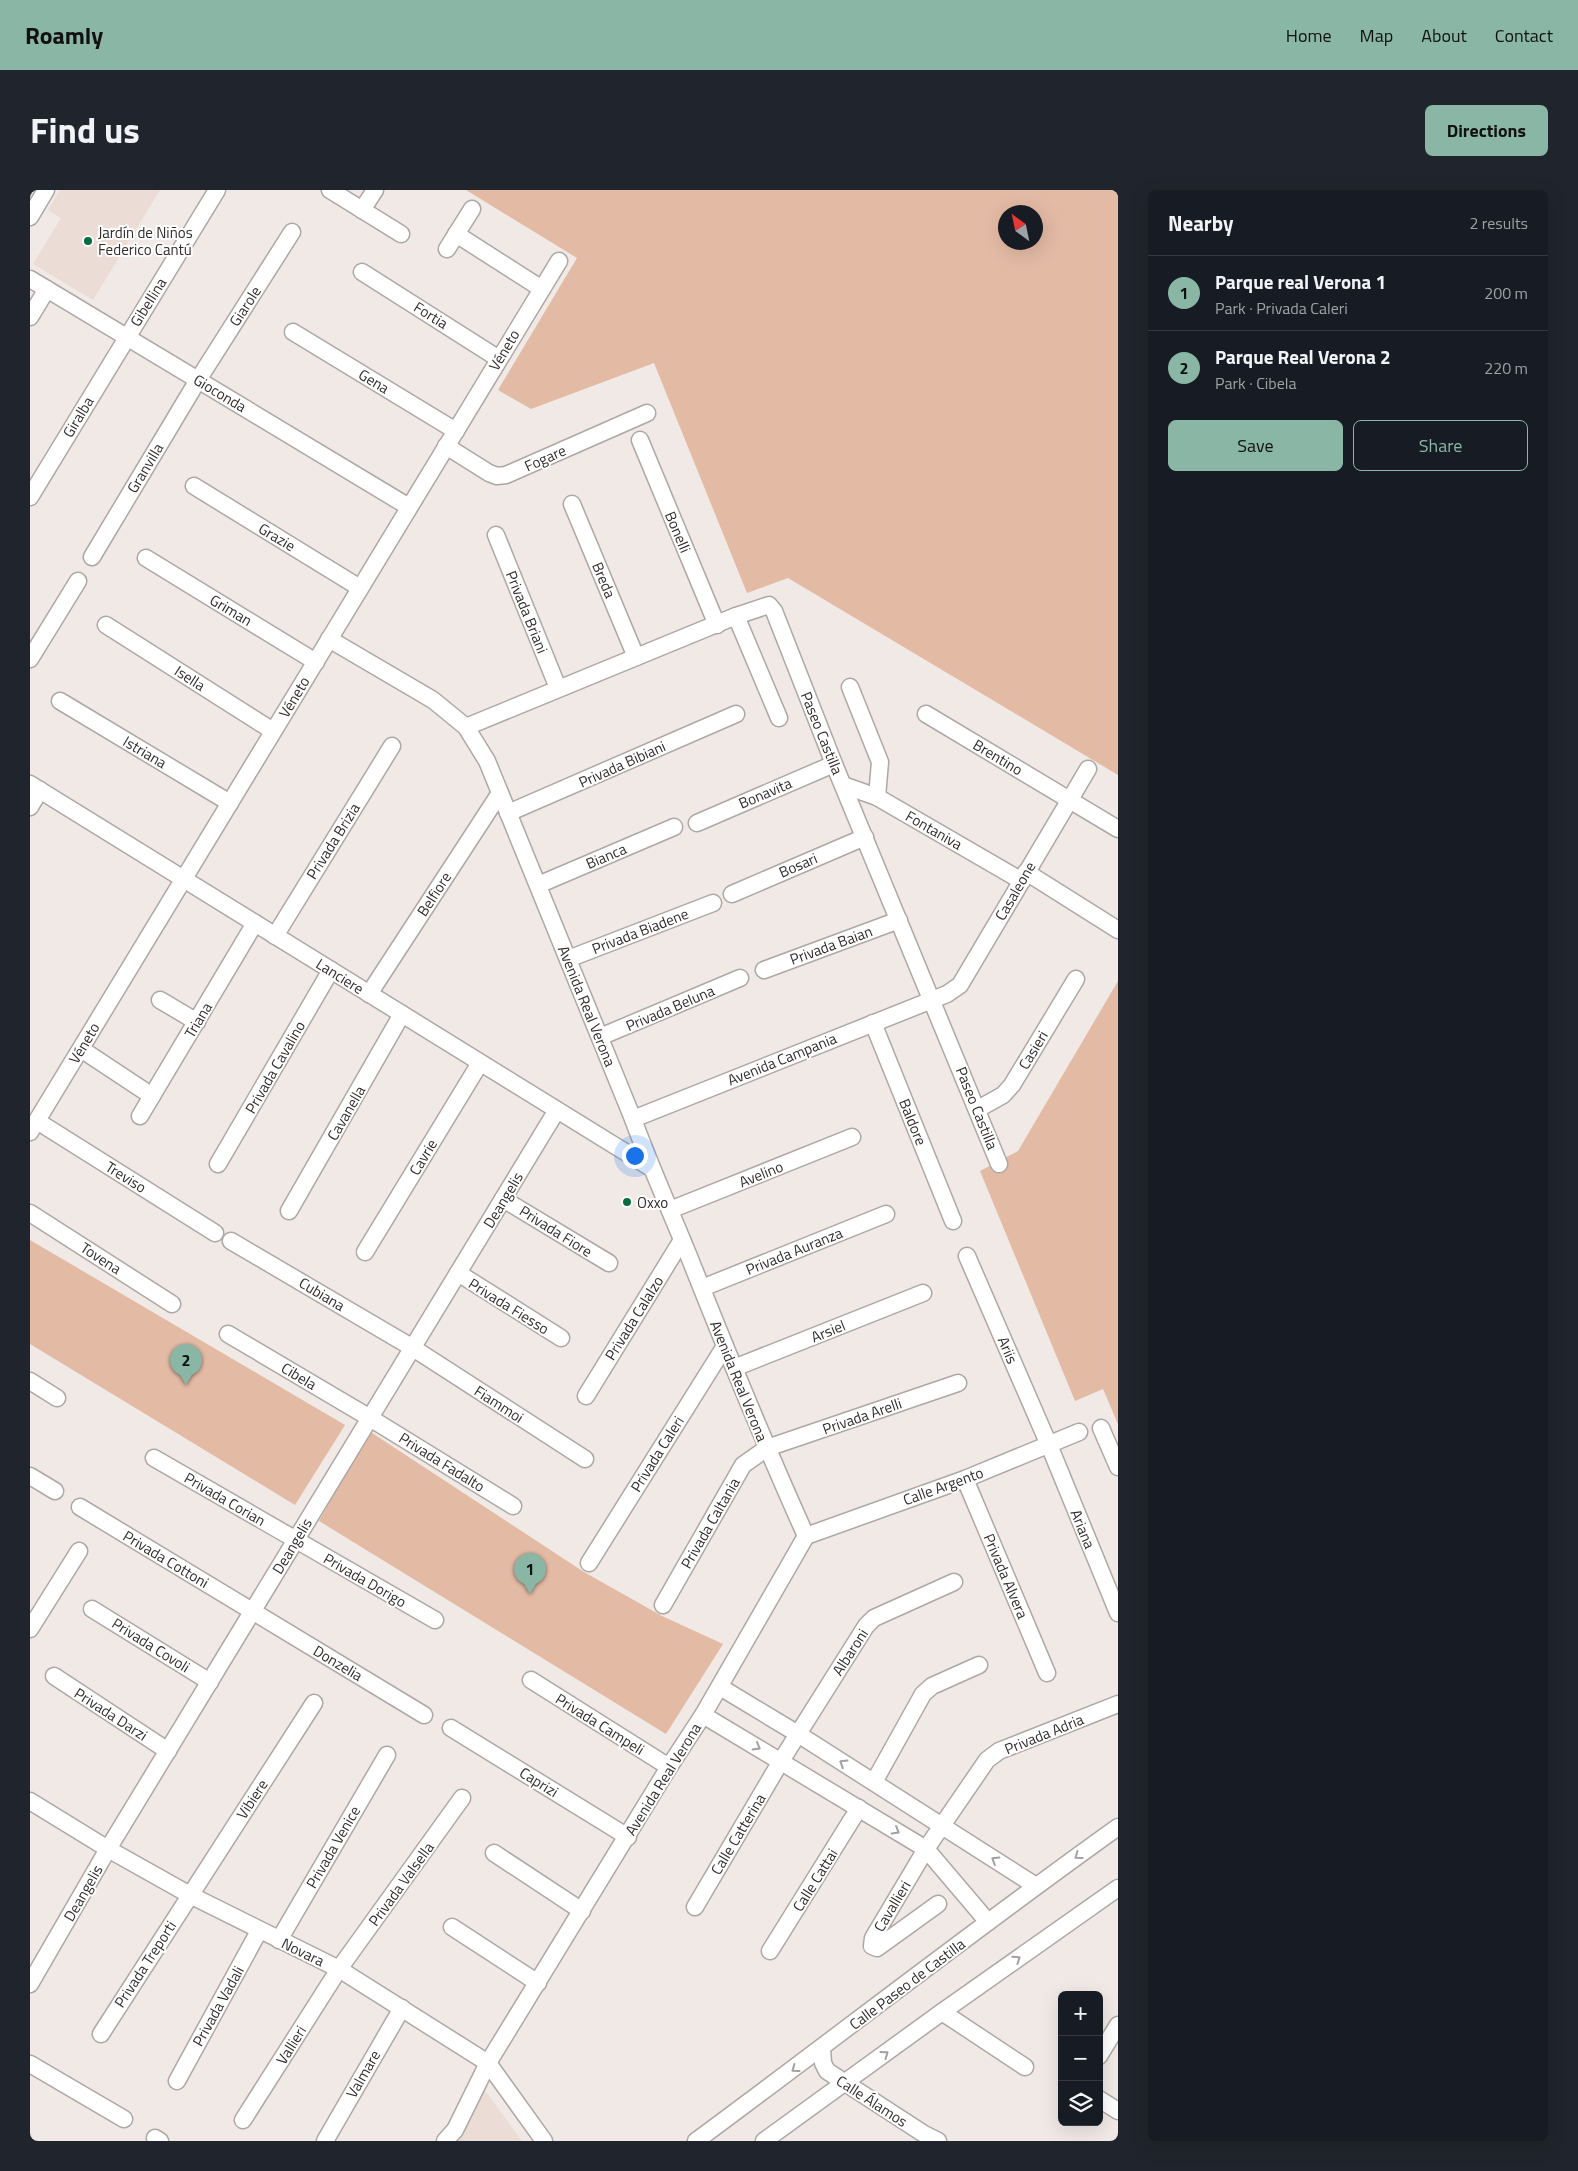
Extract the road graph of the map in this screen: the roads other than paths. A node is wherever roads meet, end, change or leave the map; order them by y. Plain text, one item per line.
1 (46, 190) edge
2 (217, 190) edge
3 (330, 190) edge
4 (375, 190) edge
5 (472, 209) dead end
6 (362, 210) junction
7 (30, 217) edge
8 (292, 232) dead end
9 (401, 234) dead end
10 (456, 234) junction
11 (447, 249) dead end
12 (558, 261) dead end
13 (362, 272) dead end
14 (30, 278) edge
15 (47, 289) junction
16 (542, 289) junction
17 (30, 317) edge
18 (293, 332) dead end
19 (126, 337) junction
20 (499, 359) junction
21 (198, 380) junction
22 (647, 414) dead end
23 (456, 431) junction
24 (640, 440) dead end
25 (446, 446) junction
26 (194, 486) dead end
27 (30, 497) edge
28 (572, 504) dead end
29 (409, 507) junction
30 (496, 535) dead end
31 (92, 557) dead end
32 (146, 558) dead end
33 (78, 581) dead end
34 (360, 588) junction
35 (736, 616) junction
36 (106, 625) dead end
37 (716, 625) junction
38 (329, 639) junction
39 (636, 657) junction
40 (30, 659) edge
41 (316, 662) junction
42 (558, 688) junction
43 (850, 688) dead end
44 (60, 701) dead end
45 (736, 714) dead end
46 (926, 714) dead end
47 (779, 718) dead end
48 (466, 726) junction
49 (273, 731) junction
50 (392, 746) dead end
51 (834, 764) junction
52 (1088, 769) dead end
53 (843, 785) junction
54 (35, 787) edge
55 (500, 794) junction
56 (877, 797) junction
57 (1069, 800) junction
58 (230, 803) junction
59 (30, 807) edge
60 (508, 813) junction
61 (697, 823) dead end
62 (674, 827) dead end
63 (1118, 829) edge
64 (865, 837) junction
65 (1024, 877) junction
66 (184, 879) junction
67 (538, 885) junction
68 (732, 894) dead end
69 (712, 903) dead end
70 (899, 920) junction
71 (255, 924) junction
72 (1118, 930) edge
73 (275, 936) junction
74 (568, 959) junction
75 (331, 970) junction
76 (764, 970) dead end
77 (740, 978) dead end
78 (1076, 979) dead end
79 (369, 994) junction
80 (160, 1000) dead end
81 (932, 1001) junction
82 (402, 1014) junction
83 (198, 1022) junction
84 (873, 1024) junction
85 (600, 1037) junction
86 (81, 1049) junction
87 (480, 1063) junction
88 (152, 1096) junction
89 (978, 1109) junction
90 (558, 1110) junction
91 (140, 1116) dead end
92 (633, 1119) junction
93 (33, 1127) edge
94 (852, 1137) dead end
95 (218, 1164) dead end
96 (999, 1164) dead end
97 (651, 1168) junction
98 (503, 1199) junction
99 (670, 1210) junction
100 (289, 1211) dead end
101 (30, 1213) edge
102 (886, 1214) dead end
103 (953, 1221) dead end
104 (215, 1233) dead end
105 (682, 1240) junction
106 (231, 1241) dead end
107 (365, 1252) dead end
108 (967, 1256) dead end
109 (608, 1264) dead end
110 (458, 1273) junction
111 (702, 1288) junction
112 (923, 1293) dead end
113 (172, 1304) dead end
114 (228, 1334) dead end
115 (560, 1338) dead end
116 (725, 1346) junction
117 (413, 1348) junction
118 (734, 1368) junction
119 (30, 1381) edge
120 (958, 1383) dead end
121 (586, 1396) dead end
122 (57, 1398) dead end
123 (370, 1418) junction
124 (1101, 1428) dead end
125 (1080, 1432) dead end
126 (1049, 1445) junction
127 (767, 1448) junction
128 (154, 1458) dead end
129 (586, 1459) dead end
130 (1118, 1467) edge
131 (30, 1476) edge
132 (965, 1479) junction
133 (55, 1491) dead end
134 (513, 1506) dead end
135 (80, 1507) dead end
136 (806, 1536) junction
137 (296, 1540) junction
138 (78, 1551) dead end
139 (589, 1563) dead end
140 (954, 1582) dead end
141 (662, 1605) dead end
142 (92, 1609) dead end
143 (253, 1611) junction
144 (1118, 1613) edge
145 (435, 1620) dead end
146 (30, 1629) edge
147 (979, 1665) dead end
148 (1047, 1673) dead end
149 (54, 1676) dead end
150 (531, 1680) dead end
151 (210, 1682) junction
152 (720, 1687) junction
153 (314, 1703) dead end
154 (1118, 1704) edge
155 (424, 1715) dead end
156 (703, 1715) junction
157 (451, 1728) dead end
158 (798, 1734) junction
159 (168, 1751) junction
160 (387, 1755) dead end
161 (781, 1761) junction
162 (669, 1767) junction
163 (874, 1782) junction
164 (462, 1798) dead end
165 (30, 1801) edge
166 (859, 1808) junction
167 (941, 1826) junction
168 (1118, 1827) edge
169 (628, 1836) junction
170 (108, 1849) junction
171 (926, 1849) junction
172 (494, 1853) dead end
173 (1036, 1886) junction
174 (1118, 1888) edge
175 (190, 1895) junction
176 (938, 1904) dead end
177 (695, 1907) dead end
178 (582, 1911) junction
179 (988, 1922) junction
180 (452, 1927) dead end
181 (259, 1931) junction
182 (279, 1940) junction
183 (770, 1951) dead end
184 (339, 1969) junction
185 (538, 1983) junction
186 (30, 1984) edge
187 (402, 2008) junction
188 (942, 2012) junction
189 (1118, 2025) edge
190 (101, 2034) dead end
191 (822, 2048) junction
192 (1103, 2049) edge
193 (488, 2063) junction
194 (30, 2064) edge
195 (1025, 2067) dead end
196 (177, 2081) dead end
197 (846, 2082) junction
198 (1103, 2102) edge
199 (1118, 2111) edge
200 (124, 2119) dead end
201 (243, 2120) dead end
202 (325, 2140) edge
203 (766, 2140) edge
204 (445, 2141) edge
205 (544, 2141) edge
206 (696, 2141) edge
207 (938, 2141) edge

1 - 7 street
2 - 19 street, Gibellina
3 - 6 street
4 - 6 street
5 - 10 street
6 - 9 street
8 - 21 street, Giarole
10 - 11 street
10 - 16 street
12 - 16 street, Véneto
13 - 20 street, Fortia
14 - 15 street, Gioconda
15 - 17 street
15 - 19 street, Gioconda
16 - 20 street, Véneto
18 - 23 street, Gena
19 - 21 street, Gioconda
19 - 27 street, Giralba
20 - 23 street, Véneto
21 - 29 street, Gioconda
21 - 31 street, Granvilla
22 - 25 street, Fogare
23 - 25 street, Véneto
24 - 37 street, Bonelli
25 - 29 street, Véneto
26 - 34 street, Grazie
28 - 39 street, Breda
29 - 34 street, Véneto
30 - 42 street, Privada Briani
32 - 41 street, Griman
33 - 40 street
34 - 38 street, Véneto
35 - 37 street, Paseo Castilla
35 - 47 street
35 - 51 street, Paseo Castilla
36 - 49 street, Isella
37 - 39 street, Paseo Castilla
38 - 41 street, Véneto
38 - 48 street, Avenida Real Verona
39 - 42 street, Paseo Castilla
41 - 49 street, Véneto
42 - 48 street, Paseo Castilla
43 - 56 street
44 - 58 street, Istriana
45 - 60 street, Privada Bibiani
46 - 57 street, Brentino
48 - 55 street, Avenida Real Verona
49 - 58 street, Véneto
50 - 73 street, Privada Brizia
51 - 53 street, Paseo Castilla
51 - 61 street, Bonavita
52 - 57 street, Casaleone
53 - 56 street, Fontaniva
53 - 64 street, Paseo Castilla
54 - 59 street
54 - 66 street, Lanciere
55 - 60 street, Avenida Real Verona
55 - 79 street, Belfiore
56 - 65 street, Fontaniva
57 - 63 street, Brentino
57 - 65 street, Casaleone
58 - 66 street, Véneto
60 - 67 street, Avenida Real Verona
62 - 67 street, Bianca
64 - 68 street, Bosari
64 - 70 street, Paseo Castilla
65 - 72 street, Fontaniva
65 - 81 street, Casaleone
66 - 71 street, Lanciere
66 - 86 street, Véneto
67 - 74 street, Avenida Real Verona
69 - 74 street, Privada Biadene
70 - 76 street, Privada Baian
70 - 81 street, Paseo Castilla
71 - 73 street, Lanciere
71 - 83 street, Triana
73 - 75 street, Lanciere
74 - 85 street, Avenida Real Verona
75 - 79 street, Lanciere
75 - 95 street, Privada Cavalino
77 - 85 street, Privada Beluna
78 - 89 street, Casieri
79 - 82 street, Lanciere
80 - 83 street
81 - 84 street, Avenida Campania
81 - 89 street, Paseo Castilla
82 - 87 street, Lanciere
82 - 100 street, Cavanella
83 - 88 street, Triana
84 - 92 street, Avenida Campania
84 - 103 street, Baldore
85 - 92 street, Avenida Real Verona
86 - 88 street
86 - 93 street, Véneto
87 - 90 street, Lanciere
87 - 107 street, Cavrie
88 - 91 street, Triana
89 - 96 street, Paseo Castilla
90 - 97 street, Lanciere
90 - 98 street, Deangelis
92 - 97 street, Avenida Real Verona
93 - 104 street, Treviso
94 - 99 street, Avelino
97 - 99 street, Avenida Real Verona
98 - 109 street, Privada Fiore
98 - 110 street, Deangelis
99 - 105 street, Avenida Real Verona
101 - 113 street, Tovena
102 - 111 street, Privada Auranza
105 - 111 street, Avenida Real Verona
105 - 121 street, Privada Calalzo
106 - 117 street, Cubiana
108 - 126 street, Ariis
110 - 115 street, Privada Fiesso
110 - 117 street, Deangelis
111 - 116 street, Avenida Real Verona
112 - 118 street, Arsiel
114 - 123 street, Cibela
116 - 118 street, Avenida Real Verona
116 - 139 street, Privada Caleri
117 - 123 street, Deangelis
117 - 129 street, Fiammoi
118 - 127 street, Avenida Real Verona
119 - 122 street
120 - 127 street, Privada Arelli
123 - 134 street, Privada Fadalto
123 - 137 street, Deangelis
124 - 130 street
125 - 126 street, Calle Argento
126 - 132 street, Calle Argento
126 - 144 street, Ariana
127 - 136 street, Avenida Real Verona
127 - 141 street, Privada Caltania
128 - 137 street, Privada Corian
131 - 133 street
132 - 136 street, Calle Argento
132 - 148 street, Privada Alvera
135 - 143 street, Privada Cottoni
136 - 152 street, Avenida Real Verona
137 - 143 street, Deangelis
137 - 145 street, Privada Dorigo
138 - 146 street
140 - 158 street, Albaroni
142 - 151 street, Privada Covoli
143 - 151 street, Deangelis
143 - 155 street, Donzelia
147 - 163 street
149 - 159 street, Privada Darzi
150 - 162 street, Privada Campeli
151 - 159 street, Deangelis
152 - 156 street, Avenida Real Verona
152 - 158 street
153 - 175 street, Vibiere
154 - 167 street, Privada Adria
156 -> 161 street
156 - 162 street, Avenida Real Verona
157 - 169 street, Caprizi
158 - 161 street, Albaroni
163 -> 158 street
159 - 170 street, Deangelis
160 - 182 street, Privada Venice
161 - 166 street
161 - 177 street, Calle Catterina
162 - 169 street, Avenida Real Verona
163 - 167 street
164 - 184 street, Privada Valsella
165 - 170 street, Novara
166 -> 171 street
166 - 183 street, Calle Cattai
167 - 171 street, Privada Adria
173 -> 167 street
168 -> 173 street, Calle Paseo de Castilla
169 - 178 street, Avenida Real Verona
170 - 175 street, Novara
170 - 186 street, Deangelis
171 - 176 street, Cavallieri
171 - 179 street
172 - 178 street
173 - 179 street, Calle Paseo de Castilla
188 -> 174 street
175 - 181 street, Novara
175 - 190 street, Privada Treporti
178 - 185 street, Avenida Real Verona
179 - 191 street, Calle Paseo de Castilla
180 - 185 street
181 - 182 street, Novara
181 - 196 street, Privada Vadali
182 - 184 street, Novara
184 - 187 street, Novara
184 - 201 street, Vallieri
185 - 193 street, Avenida Real Verona
187 - 193 street, Novara
187 - 202 street, Valmare
188 - 195 street
197 -> 188 street
189 - 192 street
191 - 197 street, Calle Álamos
191 -> 206 street, Calle Paseo de Castilla
193 - 204 street, Avenida Real Verona
193 - 205 street, Novara
194 - 200 street
197 - 203 street
197 - 207 street, Calle Álamos
198 - 199 street

